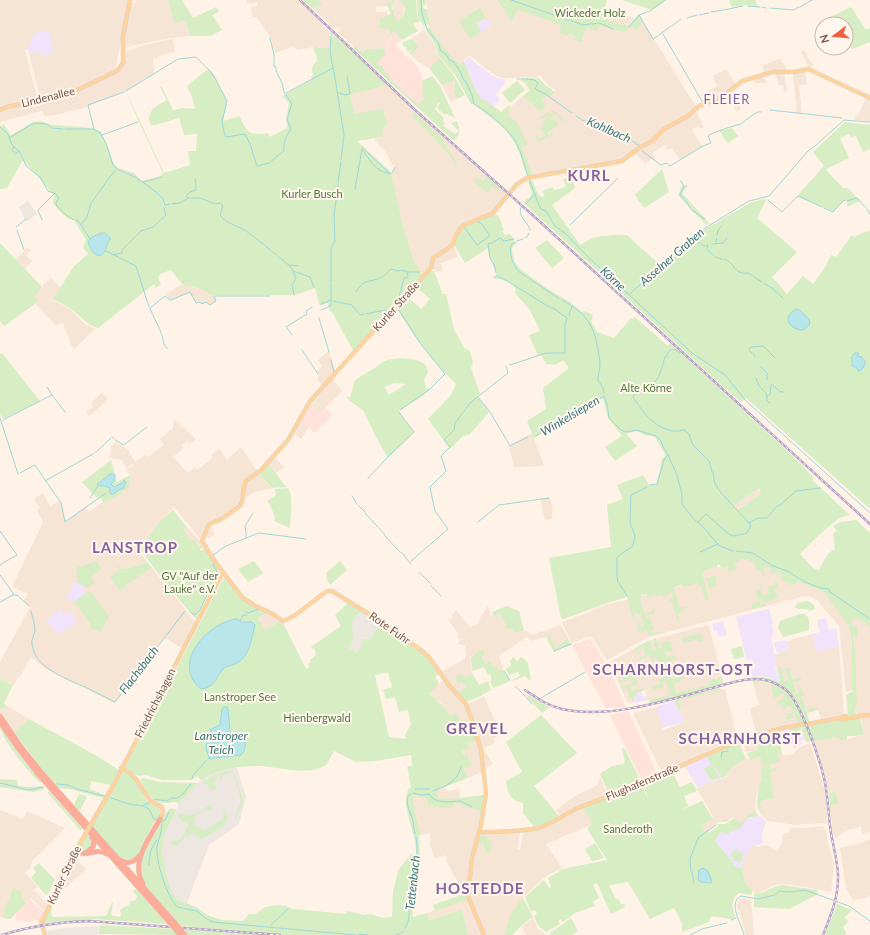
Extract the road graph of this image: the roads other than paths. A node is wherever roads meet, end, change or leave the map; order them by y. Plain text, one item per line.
1 (130, 0) edge
2 (870, 98) edge
3 (0, 110) edge
4 (223, 572) junction
5 (870, 715) edge
6 (0, 716) edge
7 (0, 722) edge
8 (747, 738) junction
9 (734, 742) junction
10 (741, 745) dead end
11 (121, 769) junction
12 (158, 821) junction
13 (481, 825) junction
14 (88, 832) junction
15 (480, 832) junction
16 (486, 832) junction
17 (479, 837) junction
18 (75, 850) junction
19 (110, 855) junction
20 (117, 858) junction
21 (153, 899) junction
22 (172, 923) junction
23 (179, 932) edge
24 (45, 935) edge
25 (185, 935) edge
26 (484, 935) edge

1 - 3 main road, Lindenallee
2 - 4 main road, Kurler Straße
4 - 11 main road, Friedrichshagen
4 - 13 main road, Rote Fuhr
5 - 8 main road, Flughafenstraße
6 - 20 highway
7 - 14 highway
8 - 9 main road, Flughafenstraße
8 - 9 main road
9 - 10 main road
9 - 16 main road, Flughafenstraße
11 - 12 main road
11 - 14 main road, Friedrichshagen, bridge
12 - 20 highway
12 - 21 highway
13 - 15 main road, Rote Fuhr
13 - 16 main road
14 - 18 main road, Kurler Straße
14 - 18 highway
14 - 19 highway
15 - 16 main road, Flughafenstraße
15 - 17 main road, Rote Fuhr
16 - 17 main road
17 - 26 main road, Rote Fuhr
18 - 19 highway
18 - 24 main road, Kurler Straße
19 - 22 highway
20 - 21 highway
21 - 22 highway
22 - 23 highway, bridge
23 - 25 highway

